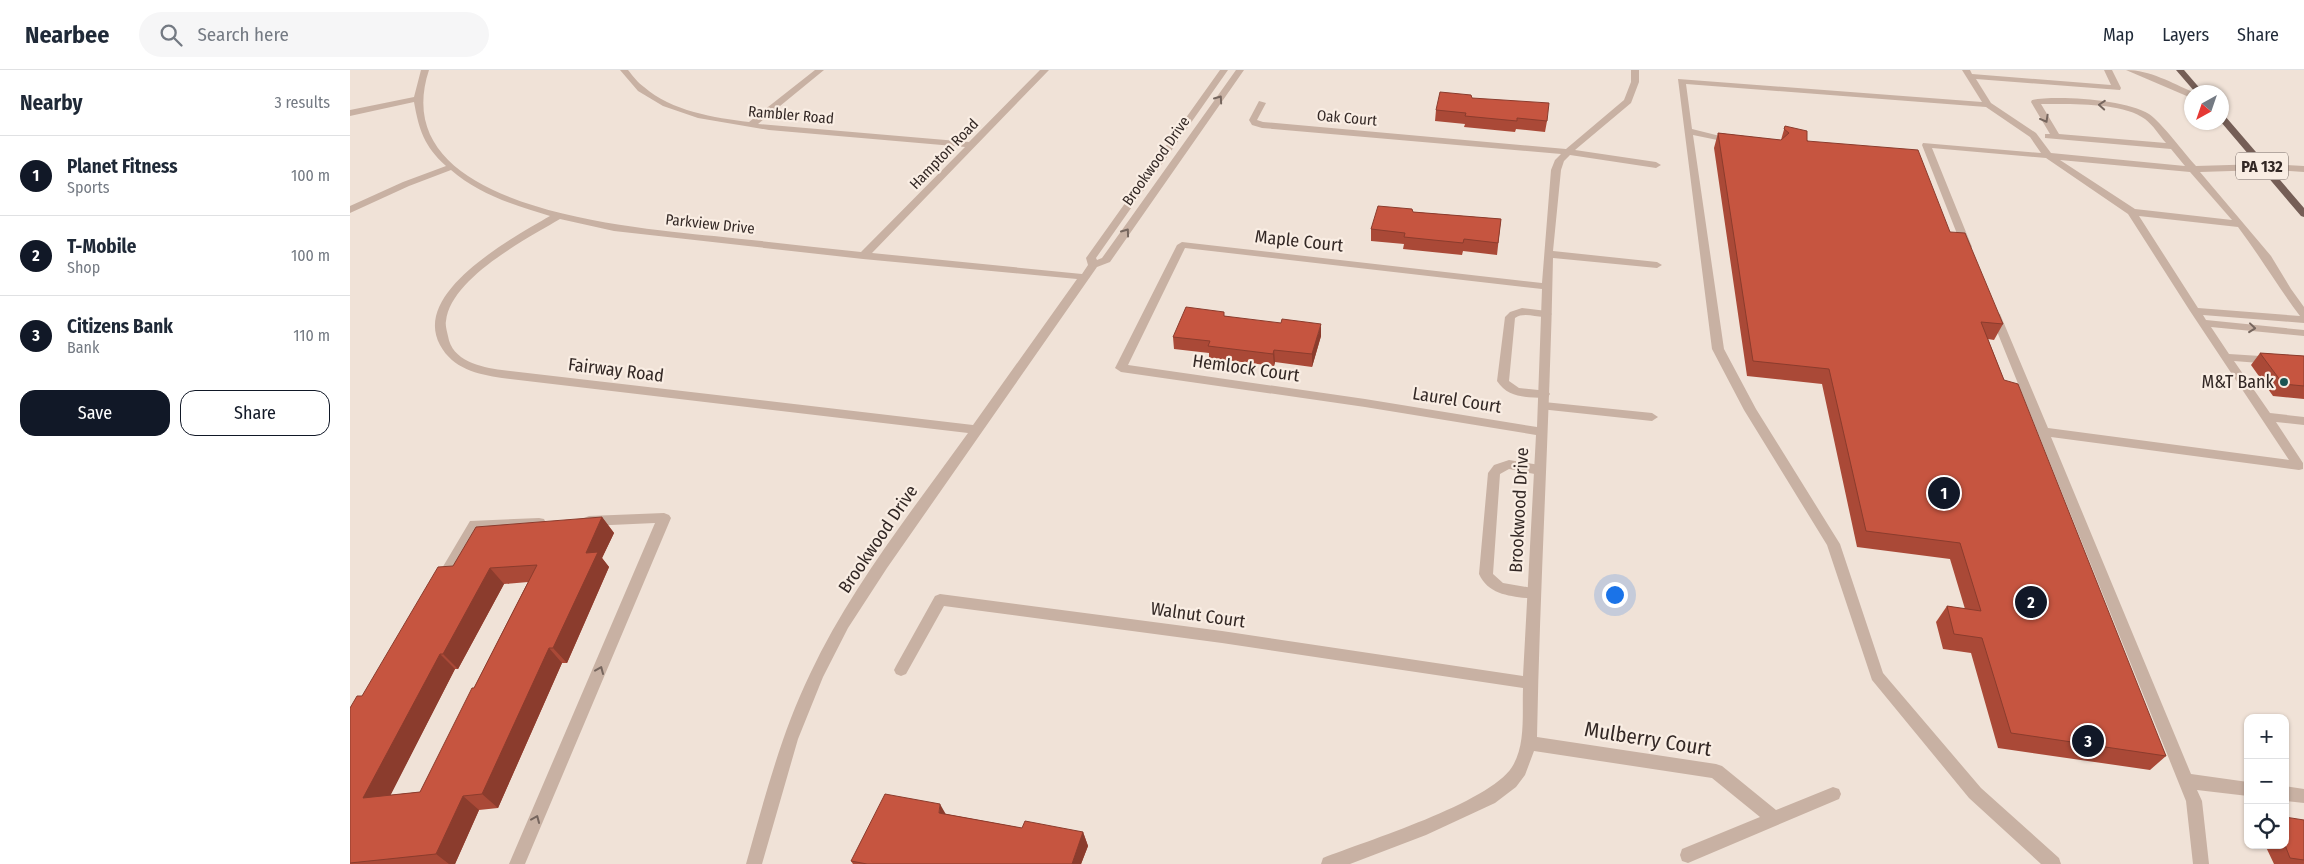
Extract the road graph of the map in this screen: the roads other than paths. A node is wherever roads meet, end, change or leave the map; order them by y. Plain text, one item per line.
1 (425, 70) edge
2 (624, 70) edge
3 (820, 70) edge
4 (1045, 70) edge
5 (1224, 70) edge
6 (1240, 70) edge
7 (1635, 70) edge
8 (2108, 70) edge
9 (2130, 70) edge
10 (2180, 70) edge
11 (1968, 73) edge
12 (2193, 85) edge
13 (2184, 91) edge
14 (418, 99) junction
15 (1262, 103) dead end
16 (1988, 104) junction
17 (350, 113) edge
18 (750, 125) junction
19 (2229, 126) edge
20 (1688, 131) junction
21 (2033, 135) junction
22 (2056, 136) junction
23 (1742, 142) edge
24 (972, 145) junction
25 (2172, 146) junction
26 (1568, 152) junction
27 (2048, 156) junction
28 (1656, 164) dead end
29 (451, 167) junction
30 (2263, 167) junction
31 (2193, 168) junction
32 (2304, 169) edge
33 (350, 210) edge
34 (2132, 212) junction
35 (2304, 214) edge
36 (556, 217) junction
37 (2241, 224) junction
38 (1548, 254) junction
39 (863, 256) junction
40 (1974, 262) edge
41 (1093, 265) junction
42 (1658, 265) dead end
43 (1085, 277) junction
44 (1548, 286) junction
45 (1989, 299) edge
46 (2195, 310) junction
47 (1547, 314) junction
48 (2304, 314) edge
49 (2304, 320) edge
50 (2203, 323) junction
51 (2304, 333) edge
52 (2226, 357) junction
53 (2284, 362) edge
54 (1121, 368) joint
55 (1544, 400) junction
56 (1365, 403) joint
57 (1652, 417) dead end
58 (2267, 418) junction
59 (2304, 421) edge
60 (977, 430) junction
61 (1542, 432) junction
62 (2043, 432) junction
63 (2302, 469) edge
64 (1540, 470) junction
65 (554, 522) edge
66 (574, 522) edge
67 (435, 592) edge
68 (1533, 593) junction
69 (901, 670) dead end
70 (1530, 683) junction
71 (1529, 743) junction
72 (2186, 781) junction
73 (2244, 788) edge
74 (1833, 794) dead end
75 (2289, 794) edge
76 (2304, 796) edge
77 (1775, 820) junction
78 (1688, 855) dead end
79 (517, 864) edge
80 (754, 864) edge
81 (1329, 864) edge
82 (2053, 864) edge
83 (2201, 864) edge

1 - 14 street, Parkview Drive
2 - 18 street, Rambler Road
3 - 18 street
4 - 24 street, Hampton Road
5 - 41 street, Brookwood Drive
41 -> 6 street, Brookwood Drive
7 - 26 street, Brookwood Drive
8 - 11 street
9 - 13 street
10 - 12 main road
11 - 16 street
14 - 17 street
14 - 29 street, Parkview Drive
15 - 26 street, Oak Court
16 - 20 street
16 - 21 street
18 - 24 street, Rambler Road
19 - 30 main road, PA 132
20 - 23 street
20 - 82 street
21 - 22 street
21 - 27 street
22 - 25 street
25 -> 22 street
24 - 39 street, Hampton Road
25 - 31 street
26 - 28 street
26 - 38 street, Brookwood Drive
27 - 31 street
27 - 34 street
27 - 40 street
29 - 33 street
29 - 36 street, Parkview Drive
30 - 31 street
30 - 32 street
30 - 35 main road, PA 132
31 - 37 street
34 - 37 street
34 - 46 street
36 - 39 street, Parkview Drive
36 - 60 street, Fairway Road
37 - 48 street
38 - 42 street
38 - 44 street, Brookwood Drive
39 - 43 street, Parkview Drive
41 - 43 street, Brookwood Drive
43 - 60 street, Brookwood Drive
44 - 47 street, Brookwood Drive
44 - 54 street, Maple Court
45 - 62 street
46 - 49 street
46 - 50 street
47 - 55 street, Brookwood Drive
47 - 55 street
50 -> 51 street
50 - 52 street
52 - 53 street
52 - 58 street
54 - 56 street, Hemlock Court
55 - 57 street
55 - 61 street, Brookwood Drive
56 - 61 street, Laurel Court
58 - 59 street
58 - 63 street
60 - 80 street, Brookwood Drive
61 - 64 street, Brookwood Drive
62 - 63 street
62 - 72 street
64 - 68 street, Brookwood Drive
64 - 68 street
65 - 67 street
79 -> 66 street
68 - 70 street, Brookwood Drive
69 - 70 street, Walnut Court
70 - 71 street, Brookwood Drive
71 - 77 street, Mulberry Court
71 - 81 street, Brookwood Drive
72 - 73 street
72 - 83 street
74 - 77 street
75 - 76 street
77 - 78 street

